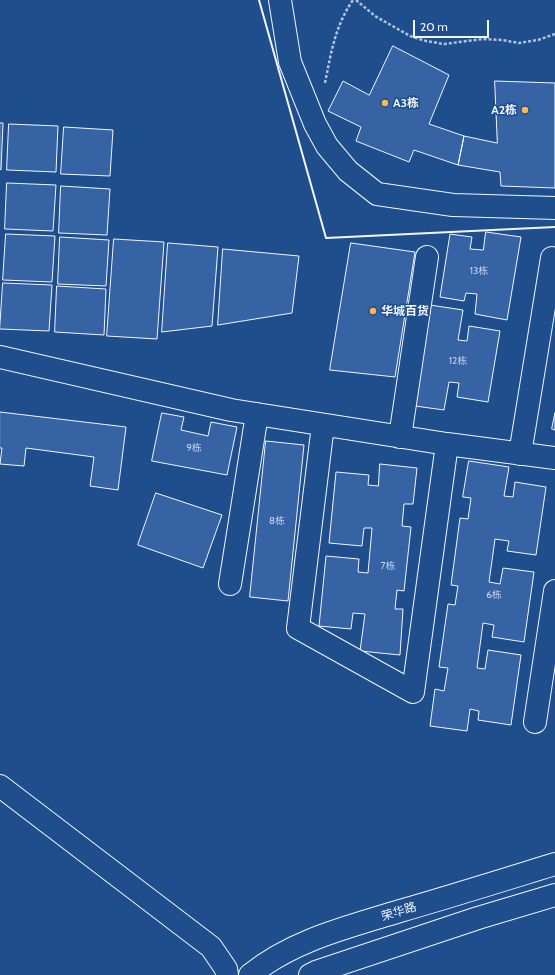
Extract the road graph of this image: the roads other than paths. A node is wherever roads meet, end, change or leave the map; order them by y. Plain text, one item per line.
1 (280, 0) edge
2 (555, 208) edge
3 (427, 257) dead end
4 (552, 258) dead end
5 (0, 357) edge
6 (257, 414) junction
7 (323, 425) junction
8 (400, 437) junction
9 (447, 444) junction
10 (520, 454) junction
11 (555, 458) edge
12 (230, 584) dead end
13 (555, 591) edge
14 (535, 722) dead end
15 (0, 786) edge
16 (555, 864) edge
17 (555, 895) edge
18 (227, 975) edge
19 (250, 975) edge
20 (310, 975) edge

1 - 2 street
3 - 8 street
4 - 10 street
5 - 6 street
6 - 7 street
6 - 12 street
7 - 8 street
7 - 9 street
8 - 9 street
9 - 10 street
10 - 11 street
13 - 14 street
15 - 18 street
16 - 19 street, 荣华路
17 - 20 street

